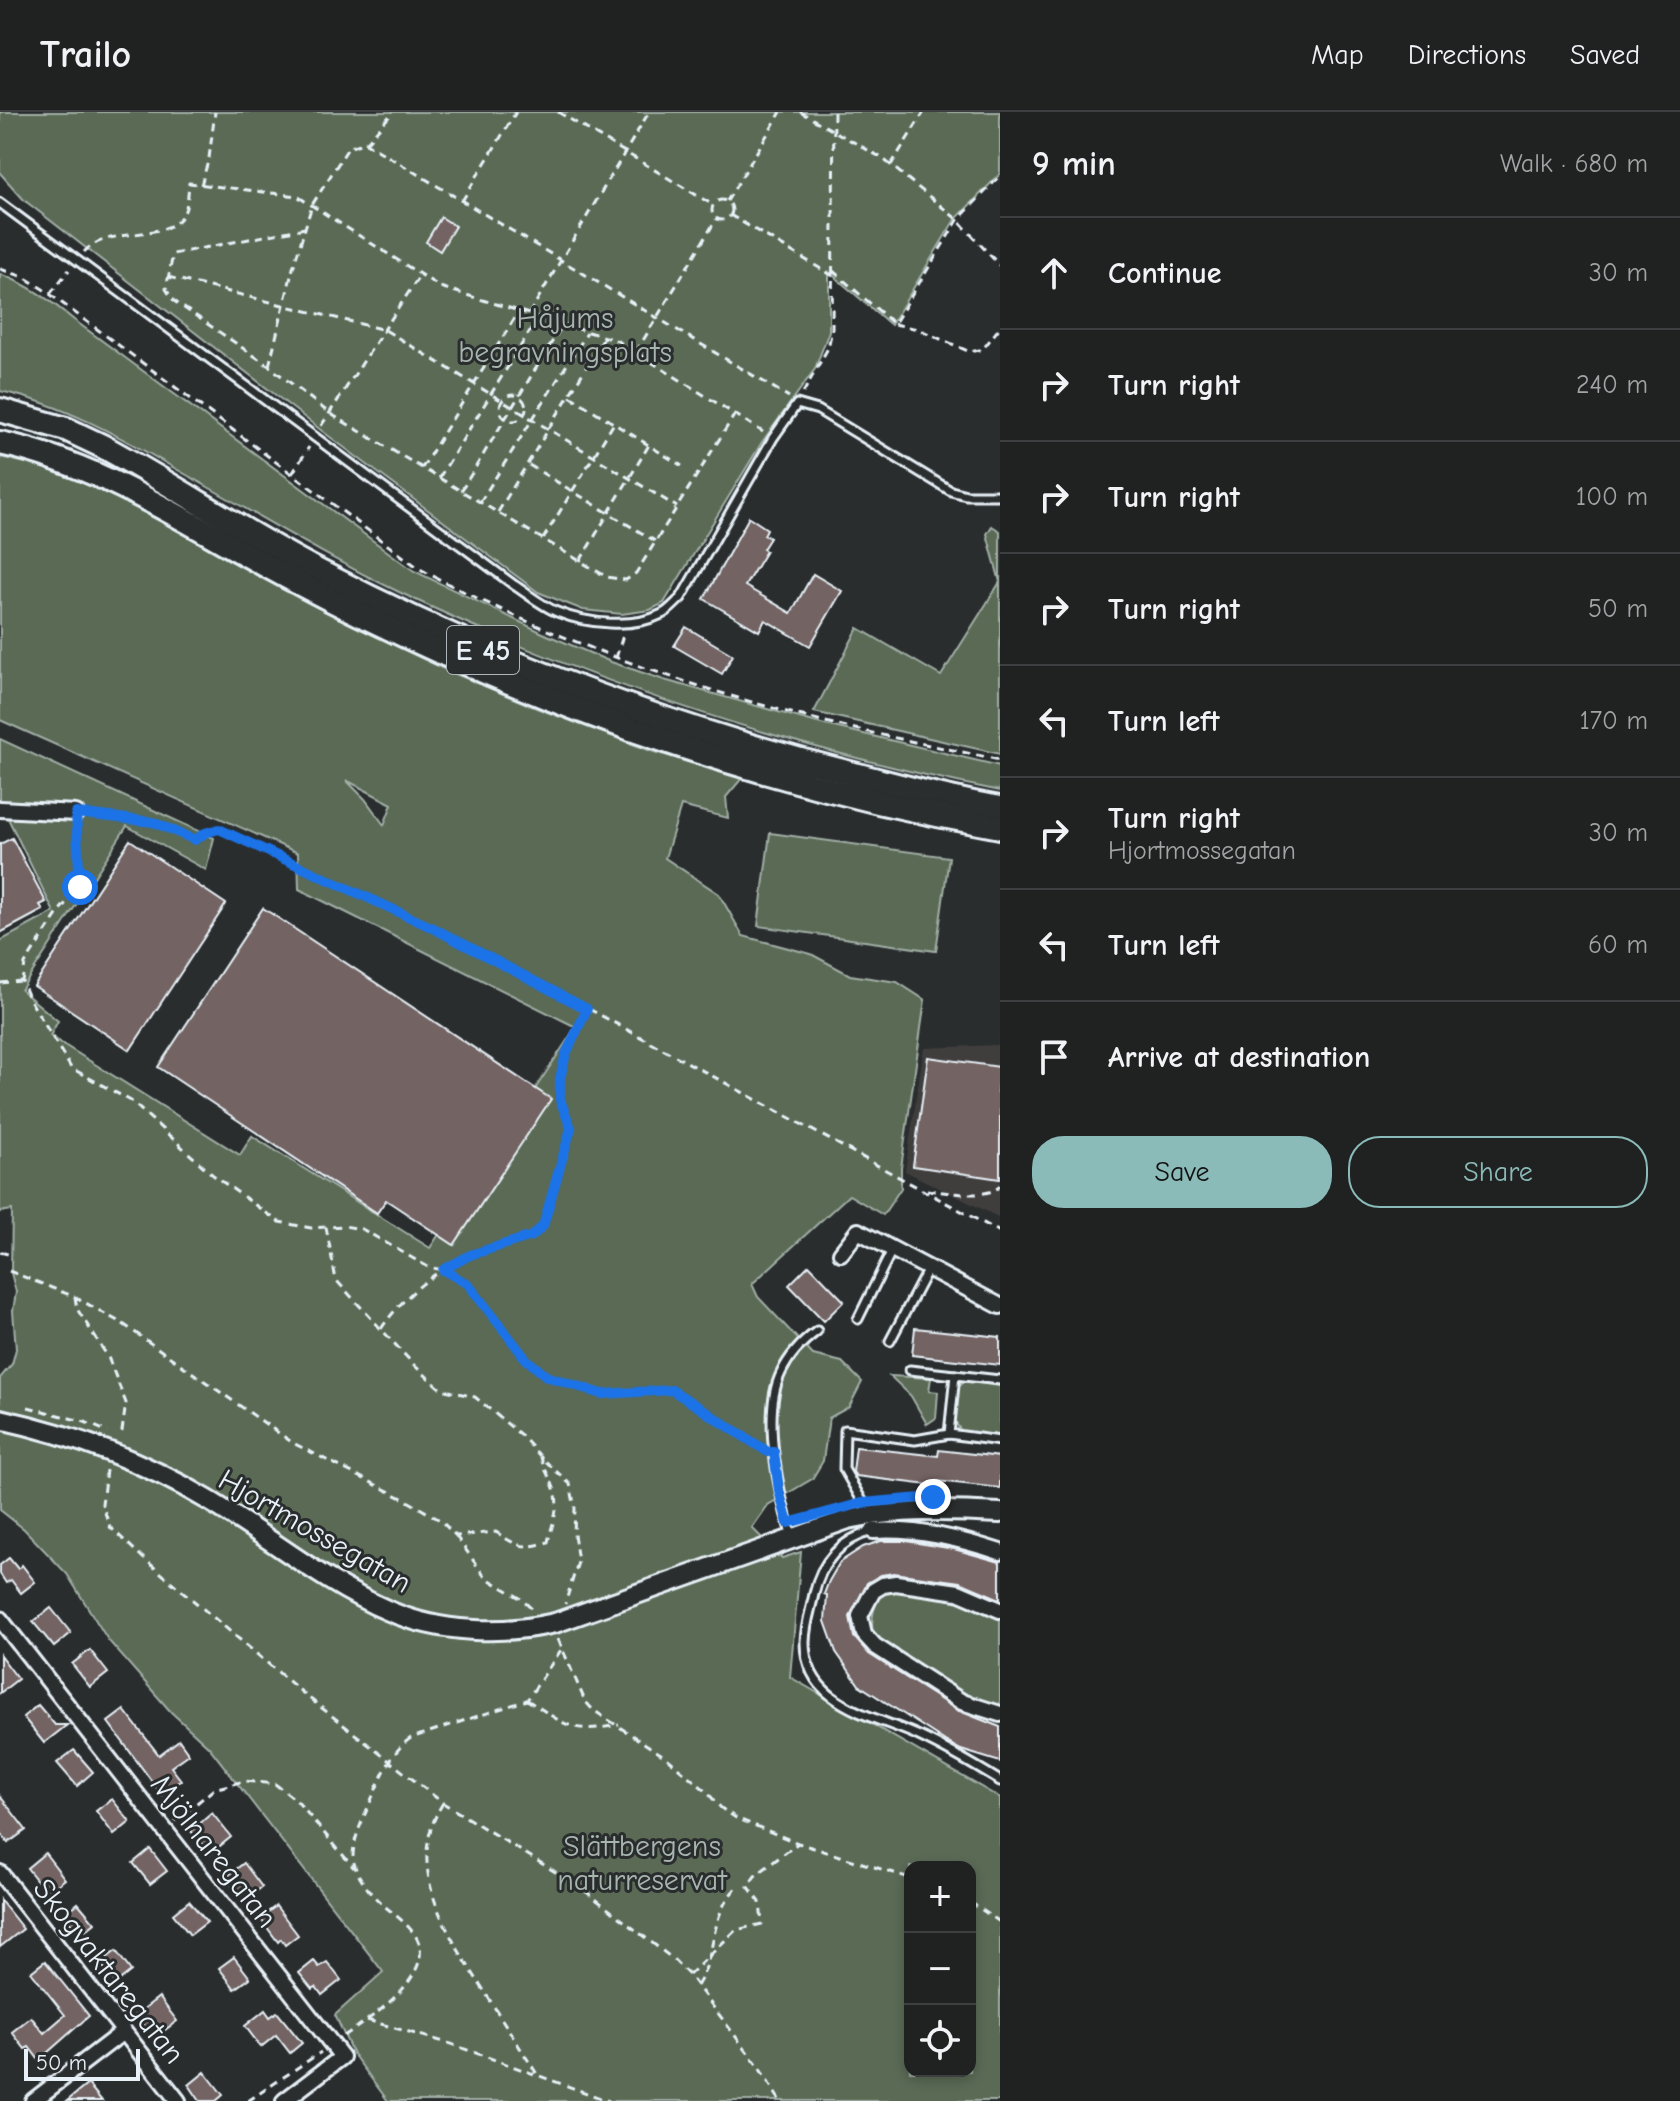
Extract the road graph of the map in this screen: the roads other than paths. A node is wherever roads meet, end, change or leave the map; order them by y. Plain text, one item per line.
1 (0, 203) edge
2 (0, 410) edge
3 (0, 443) edge
4 (1000, 495) edge
5 (1000, 808) edge
6 (0, 809) edge
7 (76, 813) road end
8 (1000, 827) edge
9 (893, 1248) junction
10 (841, 1253) dead end
11 (929, 1267) junction
12 (1000, 1306) edge
13 (858, 1319) dead end
14 (817, 1331) dead end
15 (890, 1341) dead end
16 (910, 1370) dead end
17 (955, 1375) junction
18 (1000, 1380) edge
19 (0, 1419) edge
20 (949, 1434) junction
21 (1000, 1441) edge
22 (1000, 1513) edge
23 (872, 1523) junction
24 (792, 1537) junction
25 (1000, 1552) edge
26 (1000, 1610) edge
27 (0, 1619) edge
28 (1000, 1714) edge
29 (1000, 1781) edge
30 (0, 1873) edge
31 (123, 2032) junction
32 (291, 2099) edge
33 (33, 2101) edge
34 (178, 2101) edge

1 - 4 lane
2 - 5 highway, E 45
3 - 8 highway, E 45
6 - 7 street
9 - 10 street
9 - 11 street
9 - 13 lane
11 - 12 street
11 - 15 lane
14 - 24 lane
16 - 17 lane
17 - 18 lane
17 - 20 lane
19 - 24 street, Hjortmossegatan
20 - 21 lane
20 - 23 lane
22 - 23 street, Hjortmossegatan
23 - 24 street, Hjortmossegatan
23 - 25 street
23 - 29 lane, Hjortmossegatan
26 - 28 street
27 - 32 street, Mjölnaregatan
30 - 31 street, Skogvaktaregatan
31 - 33 street
31 - 34 street, Skogvaktaregatan

